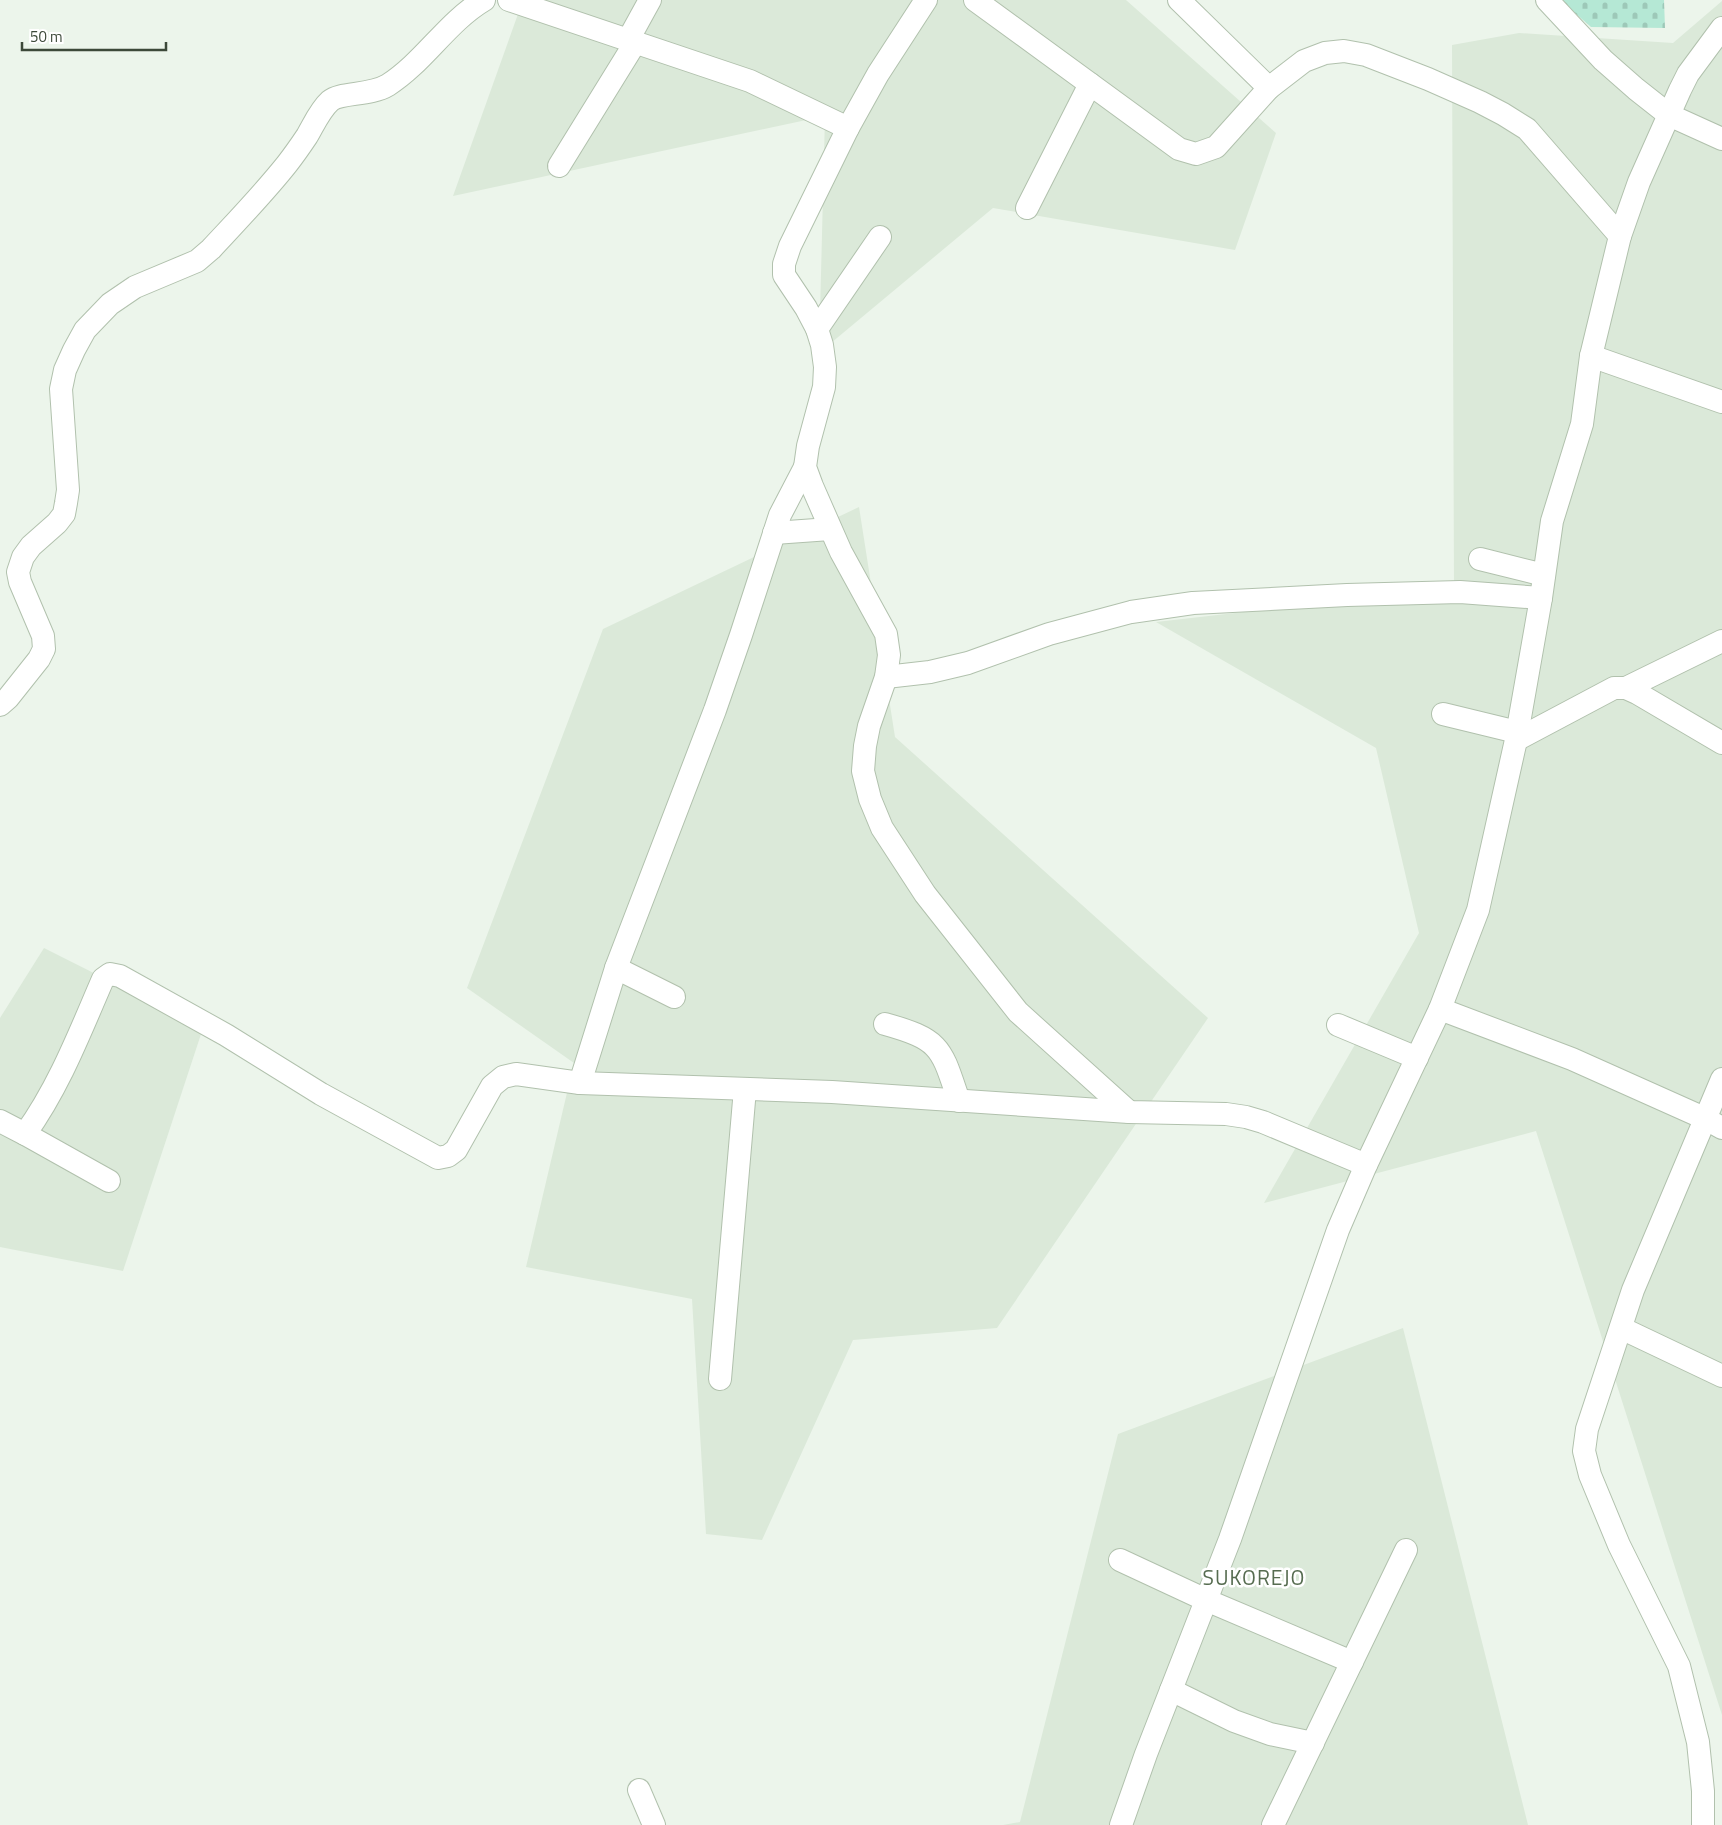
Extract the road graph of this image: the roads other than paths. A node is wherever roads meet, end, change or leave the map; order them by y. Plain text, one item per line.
1 (484, 0) edge
2 (509, 0) edge
3 (650, 0) edge
4 (926, 0) edge
5 (975, 0) edge
6 (1179, 0) edge
7 (1547, 0) edge
8 (1722, 28) edge
9 (632, 41) junction
10 (1090, 84) junction
11 (1269, 88) junction
12 (1669, 114) junction
13 (848, 128) junction
14 (1722, 139) edge
15 (559, 166) dead end
16 (1027, 208) dead end
17 (1620, 236) junction
18 (880, 237) dead end
19 (816, 329) junction
20 (1591, 356) junction
21 (1722, 402) edge
22 (805, 467) junction
23 (830, 529) junction
24 (774, 533) junction
25 (1480, 559) dead end
26 (1544, 575) junction
27 (1541, 598) junction
28 (1722, 642) edge
29 (886, 677) junction
30 (1626, 688) junction
31 (0, 705) edge
32 (1443, 714) dead end
33 (1516, 736) junction
34 (1722, 743) edge
35 (616, 968) junction
36 (674, 996) dead end
37 (1440, 1009) junction
38 (885, 1024) dead end
39 (1338, 1025) dead end
40 (1417, 1058) junction
41 (1722, 1079) edge
42 (580, 1082) junction
43 (745, 1089) junction
44 (960, 1101) junction
45 (1129, 1112) junction
46 (0, 1120) edge
47 (1713, 1123) edge
48 (25, 1134) junction
49 (1366, 1165) junction
50 (109, 1181) dead end
51 (1621, 1328) junction
52 (1722, 1376) edge
53 (720, 1379) dead end
54 (1406, 1550) dead end
55 (1120, 1560) dead end
56 (1206, 1600) junction
57 (1352, 1662) junction
58 (1171, 1690) junction
59 (1313, 1743) junction
60 (639, 1790) dead end
61 (654, 1825) edge
62 (1122, 1825) edge
63 (1273, 1825) edge
64 (1703, 1825) edge

1 - 31 street
2 - 9 street
3 - 9 street
4 - 13 street
5 - 10 street
6 - 11 street
7 - 12 street
8 - 12 street
9 - 13 street
9 - 15 street
10 - 11 street
10 - 16 street
11 - 17 street
12 - 14 street
12 - 17 street
13 - 19 street
17 - 20 street
18 - 19 street
19 - 22 street
20 - 21 street
20 - 26 street
22 - 23 street
22 - 24 street
23 - 24 street
23 - 29 street
24 - 35 street
25 - 26 street
26 - 27 street
27 - 29 street
27 - 33 street
28 - 30 street
29 - 45 street
30 - 33 street
30 - 34 street
32 - 33 street
33 - 37 street
35 - 36 street
35 - 42 street
37 - 40 street
37 - 47 street
38 - 44 street
39 - 40 street
40 - 49 street
41 - 47 street
42 - 43 street
42 - 48 street
43 - 44 street
43 - 53 street
44 - 45 street
45 - 49 street
46 - 48 street
47 - 51 street
48 - 50 street
49 - 56 street
51 - 52 street
51 - 64 street
54 - 57 street
55 - 56 street
56 - 57 street
56 - 58 street
57 - 59 street
58 - 59 street
58 - 62 street
59 - 63 street
60 - 61 street

